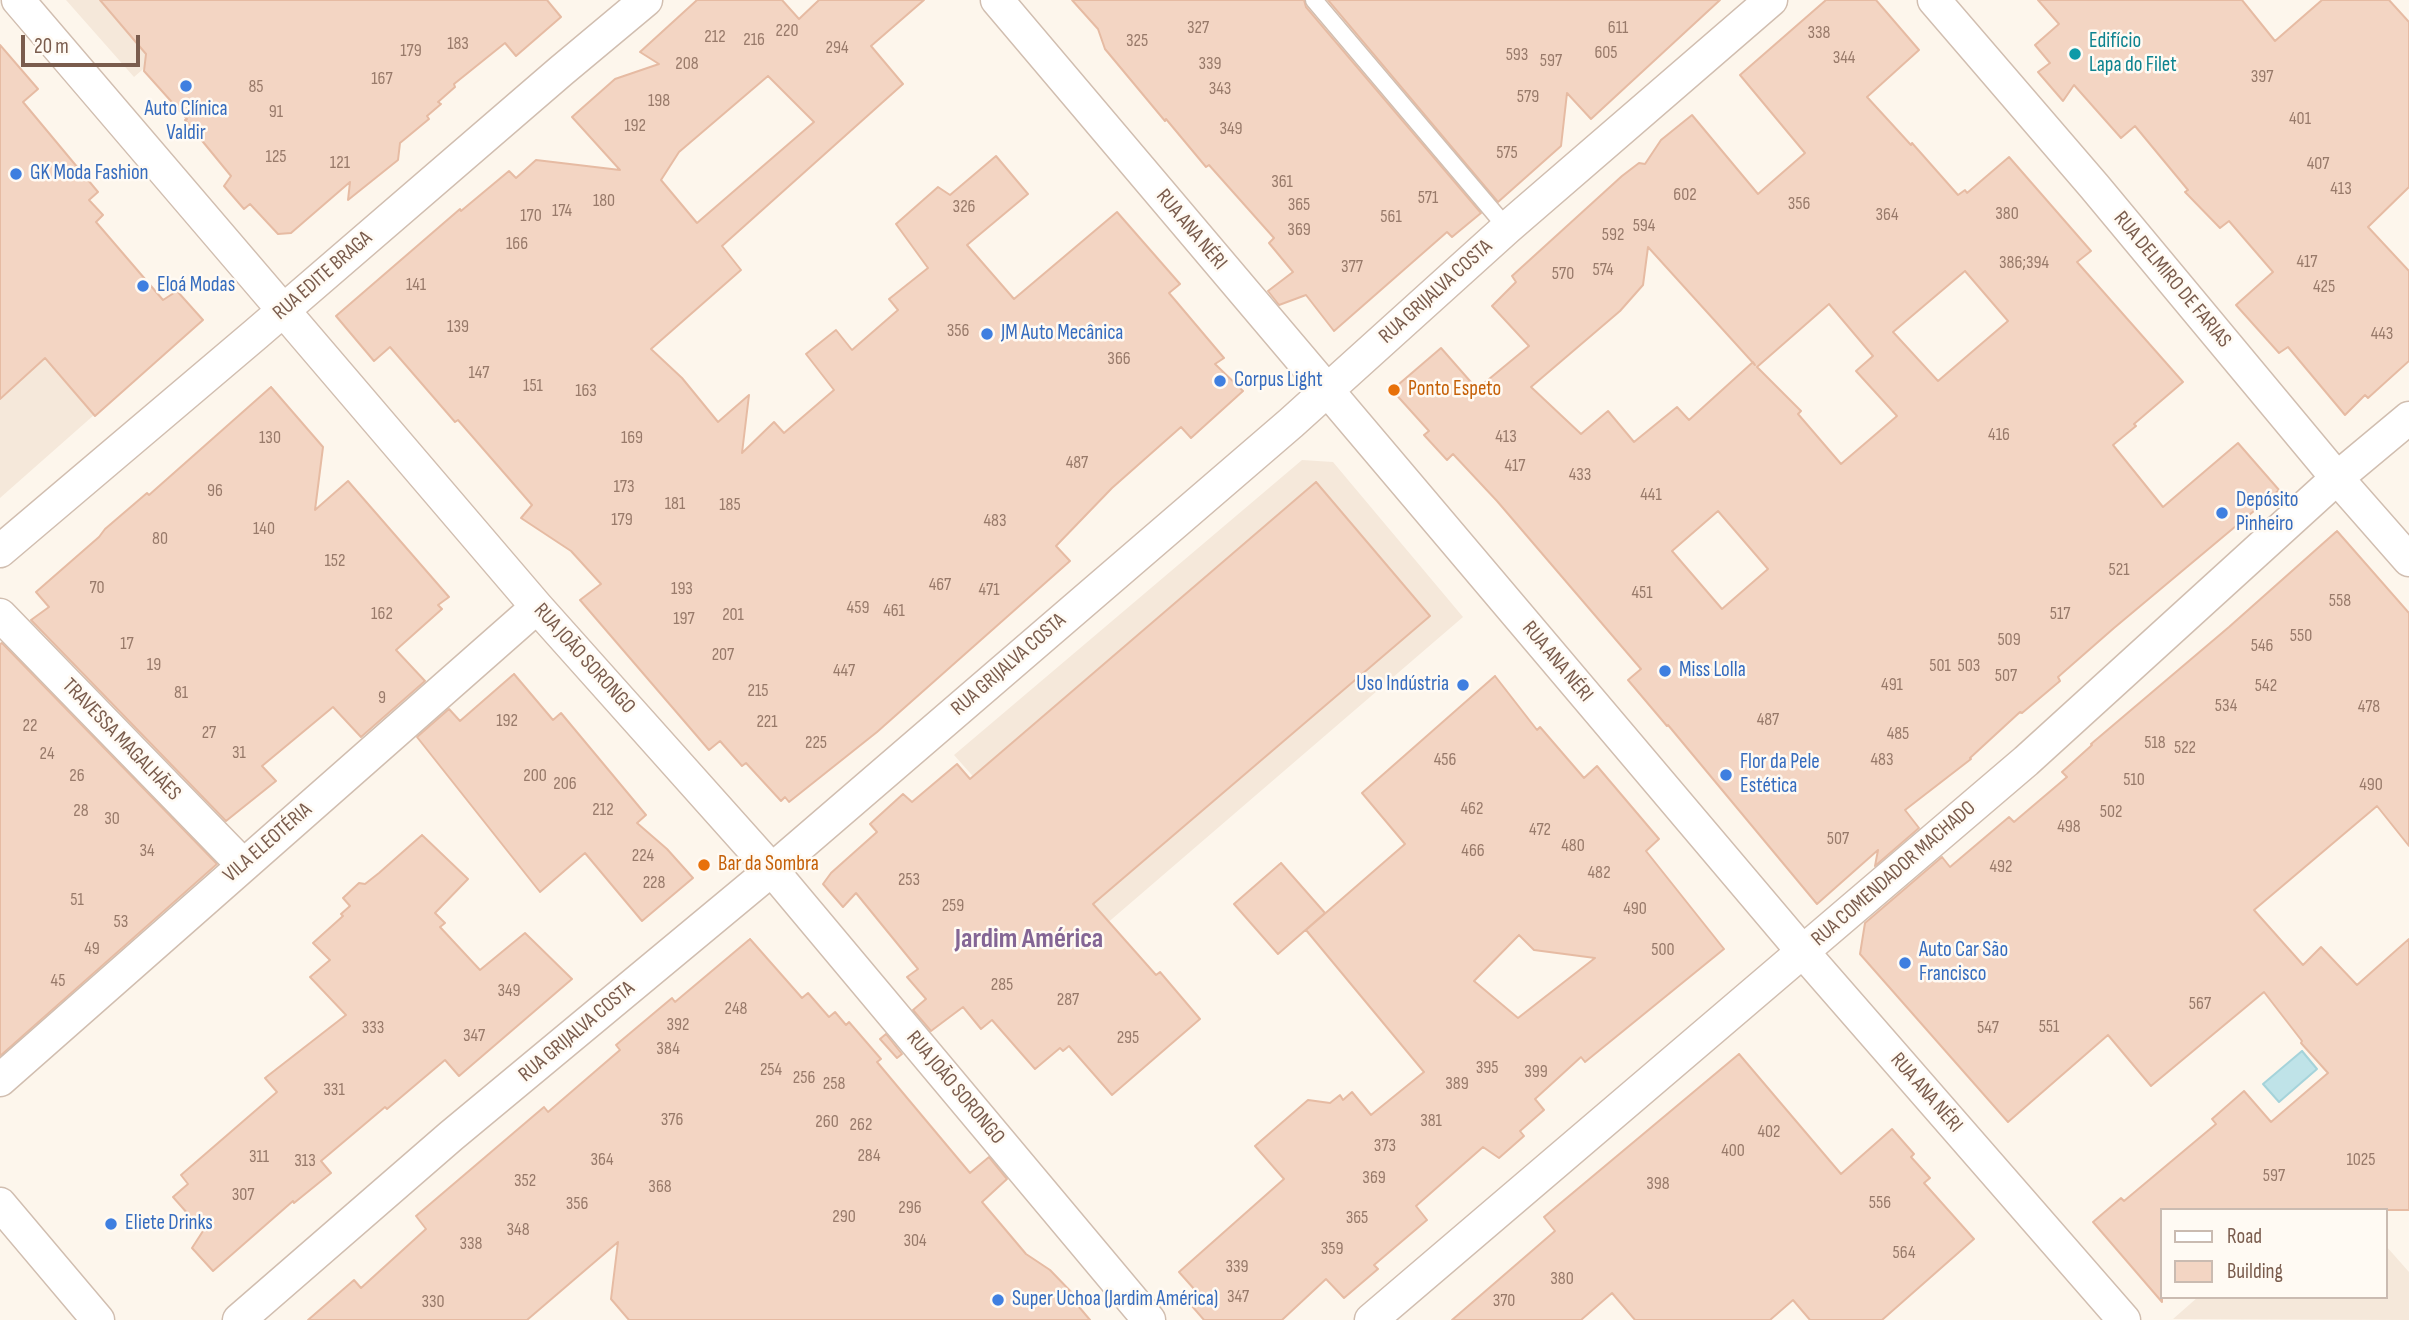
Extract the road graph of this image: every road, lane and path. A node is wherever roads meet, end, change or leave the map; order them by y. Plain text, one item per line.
1 (18, 0) edge
2 (646, 0) edge
3 (996, 0) edge
4 (1314, 0) edge
5 (1770, 0) edge
6 (1934, 0) edge
7 (1507, 228) junction
8 (284, 310) junction
9 (1328, 391) junction
10 (2409, 418) edge
11 (2337, 478) junction
12 (0, 551) edge
13 (2409, 560) edge
14 (537, 607) junction
15 (0, 615) edge
16 (243, 865) junction
17 (772, 870) junction
18 (1803, 952) junction
19 (0, 1080) edge
20 (0, 1204) edge
21 (98, 1320) edge
22 (239, 1320) edge
23 (1149, 1320) edge
24 (1371, 1320) edge
25 (2124, 1320) edge

1 - 8 street, RUA JOÃO SORONGO
2 - 8 street, RUA EDITE BRAGA
3 - 9 street, RUA ANA NÉRI
4 - 7 lane
5 - 7 street, RUA GRIJALVA COSTA
6 - 11 street, RUA DELMIRO DE FARIAS
7 - 9 street, RUA GRIJALVA COSTA
8 - 12 street, RUA EDITE BRAGA
8 - 14 street, RUA JOÃO SORONGO
9 - 17 street, RUA GRIJALVA COSTA
9 - 18 street, RUA ANA NÉRI
10 - 11 street, RUA COMENDADOR MACHADO
11 - 13 street, RUA DELMIRO DE FARIAS
11 - 18 street, RUA COMENDADOR MACHADO
14 - 16 street, VILA ELEOTÉRIA
14 - 17 street, RUA JOÃO SORONGO
15 - 16 street, TRAVESSA MAGALHÃES
16 - 19 street, VILA ELEOTÉRIA
17 - 22 street, RUA GRIJALVA COSTA
17 - 23 street, RUA JOÃO SORONGO
18 - 24 street, RUA COMENDADOR MACHADO
18 - 25 street, RUA ANA NÉRI
20 - 21 street

